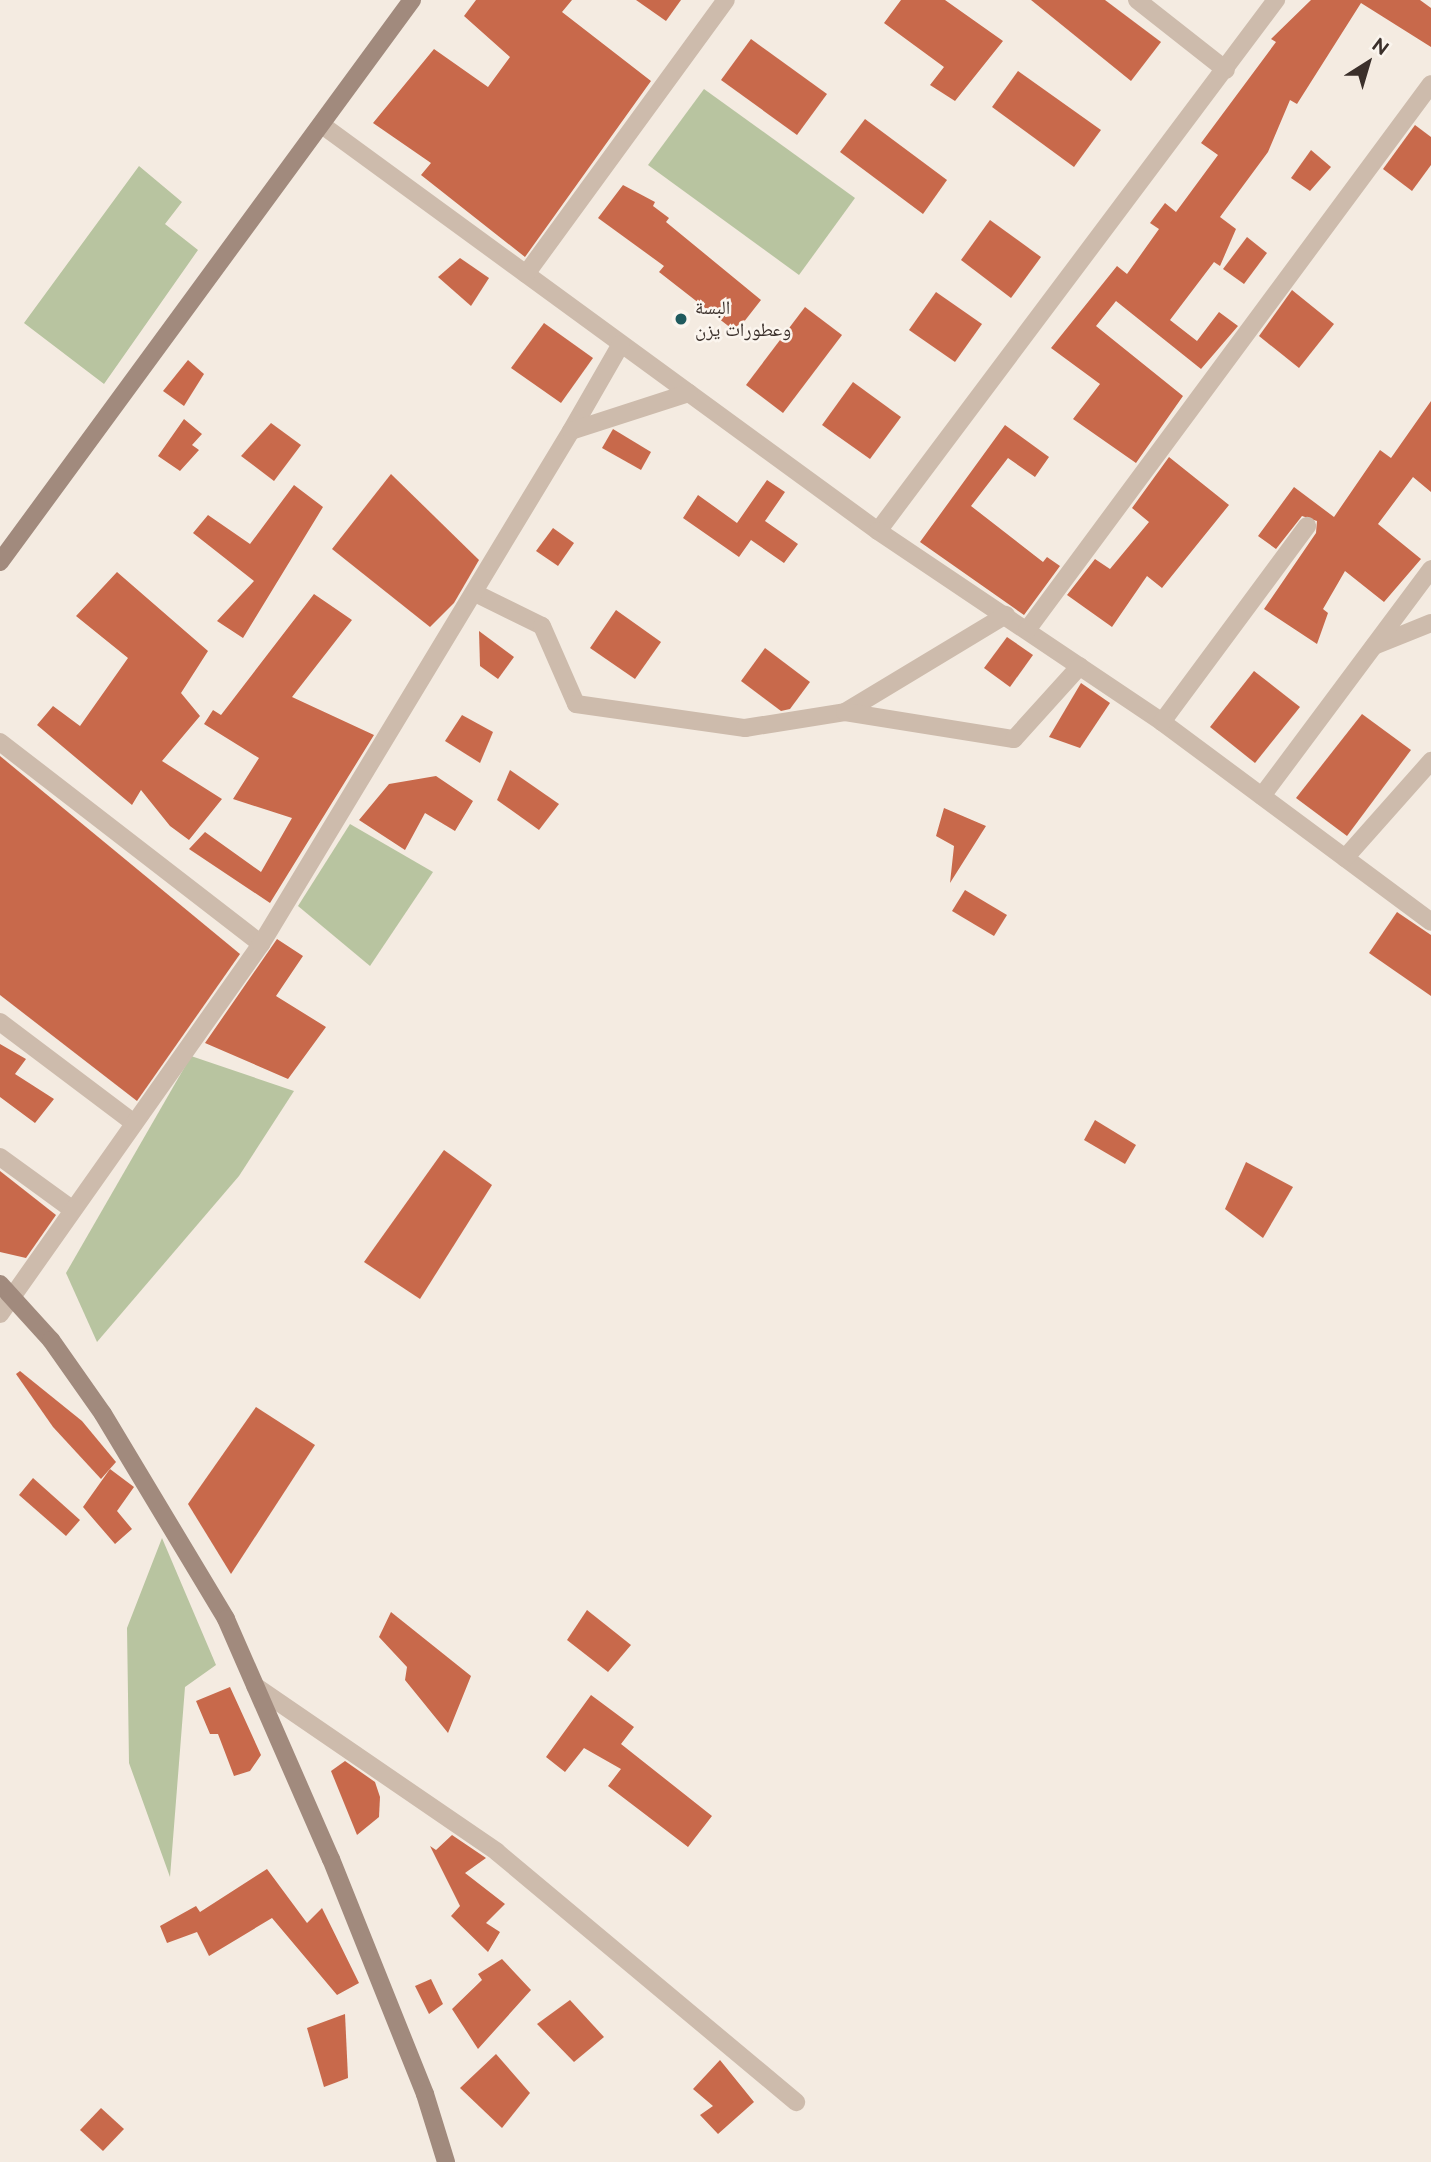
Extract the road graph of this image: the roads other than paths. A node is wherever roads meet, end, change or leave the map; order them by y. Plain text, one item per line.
1 (412, 0) edge
2 (726, 0) edge
3 (1137, 0) edge
4 (1276, 0) edge
5 (1226, 70) junction
6 (1431, 84) edge
7 (322, 125) junction
8 (526, 274) junction
9 (621, 344) junction
10 (689, 393) junction
11 (571, 430) junction
12 (1307, 527) dead end
13 (878, 531) junction
14 (0, 562) edge
15 (1431, 569) edge
16 (477, 594) junction
17 (1006, 615) junction
18 (1431, 623) edge
19 (1027, 630) junction
20 (1374, 646) junction
21 (1080, 666) junction
22 (845, 712) junction
23 (1162, 722) junction
24 (0, 742) edge
25 (1431, 761) edge
26 (1262, 796) junction
27 (1345, 858) junction
28 (1431, 922) edge
29 (261, 944) junction
30 (0, 1022) edge
31 (134, 1124) junction
32 (0, 1157) edge
33 (73, 1210) junction
34 (7, 1289) edge
35 (0, 1314) edge
36 (255, 1686) junction
37 (796, 2102) dead end
38 (446, 2162) edge

1 - 7 street
2 - 8 street
3 - 5 street
4 - 5 street
5 - 13 street
6 - 19 street
7 - 8 street
7 - 14 street
8 - 9 street
9 - 10 street
9 - 11 street
10 - 11 street
10 - 13 street
11 - 16 street
12 - 23 street
13 - 17 street
15 - 20 street
16 - 22 street
16 - 29 street
17 - 19 street
17 - 22 street
18 - 20 street
19 - 21 street
20 - 26 street
21 - 22 street
21 - 23 street
23 - 26 street
24 - 29 street
25 - 27 street
26 - 27 street
27 - 28 street
29 - 31 street
30 - 31 street
31 - 33 street
32 - 33 street
33 - 34 street
34 - 35 street
34 - 36 street
36 - 37 street
36 - 38 street

